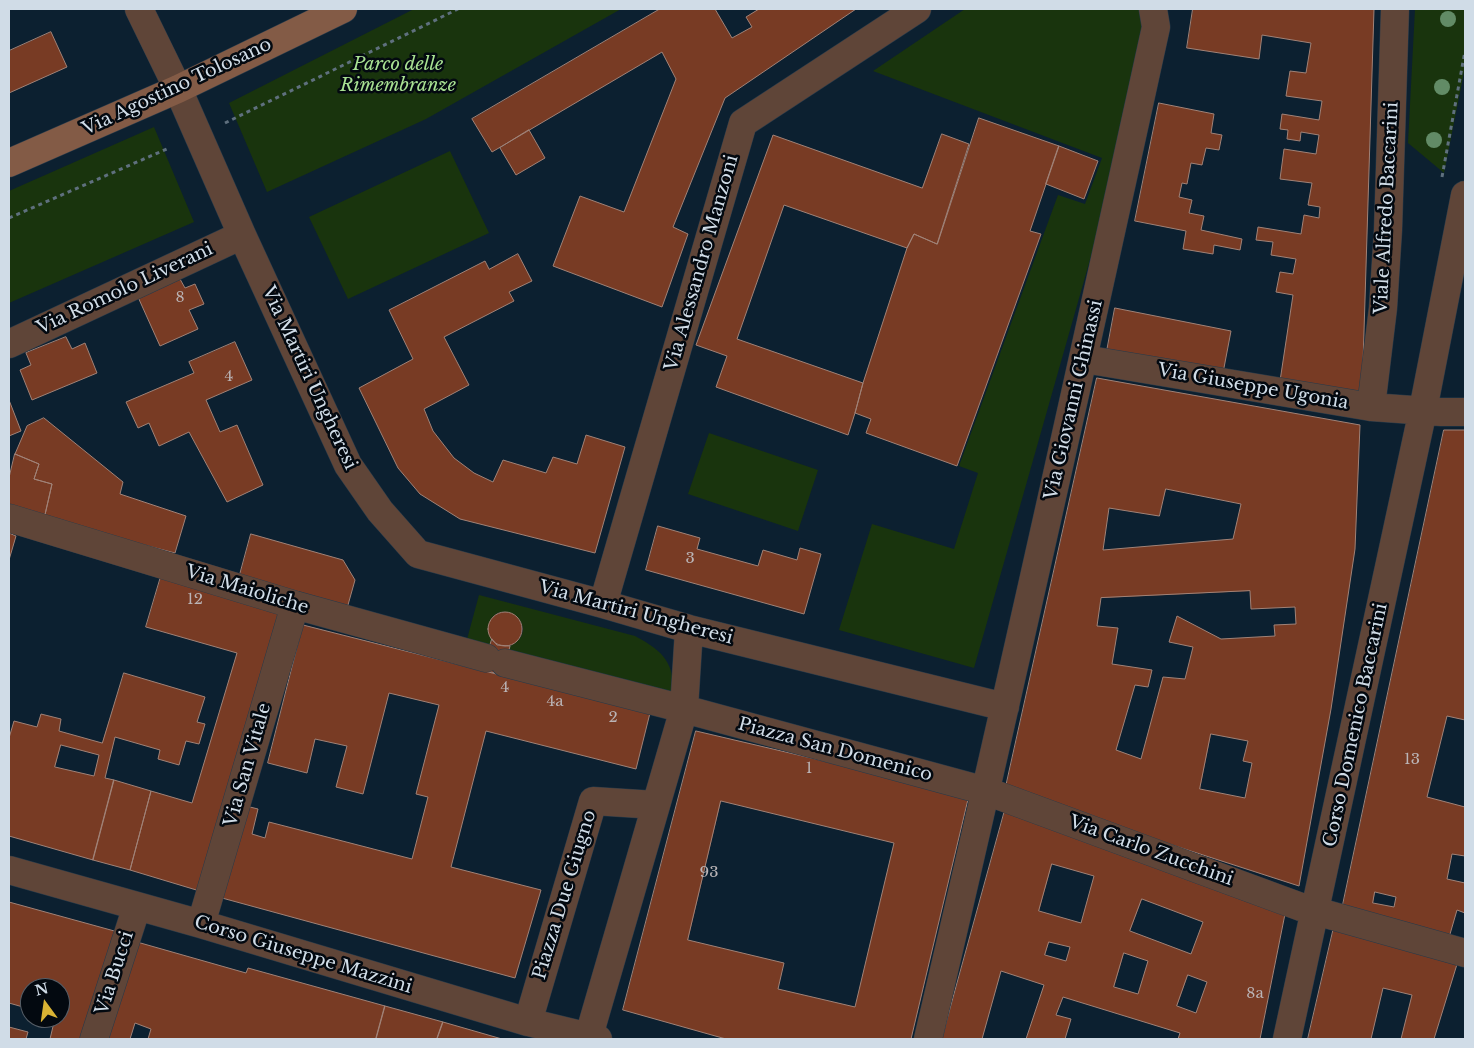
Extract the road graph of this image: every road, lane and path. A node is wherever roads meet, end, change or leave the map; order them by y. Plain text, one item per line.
1 (139, 9) edge
2 (343, 9) edge
3 (458, 9) edge
4 (917, 9) edge
5 (1153, 9) edge
6 (1395, 9) edge
7 (178, 89) junction
8 (225, 123) dead end
9 (169, 148) dead end
10 (9, 164) edge
11 (1465, 195) edge
12 (9, 218) edge
13 (242, 235) junction
14 (9, 344) edge
15 (1084, 358) junction
16 (1371, 407) junction
17 (1423, 410) junction
18 (1465, 412) edge
19 (9, 518) edge
20 (603, 604) junction
21 (295, 605) junction
22 (689, 630) junction
23 (1005, 707) junction
24 (684, 709) junction
25 (986, 791) junction
26 (656, 805) junction
27 (9, 870) edge
28 (137, 906) junction
29 (1316, 911) junction
30 (201, 924) junction
31 (1465, 953) edge
32 (528, 1022) junction
33 (591, 1038) edge
34 (94, 1039) edge
35 (928, 1039) edge
36 (1287, 1039) edge

1 - 7 street, Via Martiri Ungheresi
2 - 7 main road, Via Agostino Tolosano
3 - 8 path
4 - 20 street, Via Alessandro Manzoni
5 - 15 street, Via Giovanni Ghinassi
6 - 16 street, Viale Alfredo Baccarini
7 - 10 main road, Via Agostino Tolosano
7 - 13 street, Via Martiri Ungheresi
9 - 12 path
11 - 17 street
13 - 14 street, Via Romolo Liverani
13 - 20 street, Via Martiri Ungheresi
15 - 16 street, Via Giuseppe Ugonia
15 - 23 street, Via Giovanni Ghinassi
16 - 17 street, Via Giuseppe Ugonia
17 - 18 street, Via Giuseppe Ugonia
17 - 29 street, Corso Domenico Baccarini
19 - 21 street, Via Maioliche
20 - 22 street, Via Martiri Ungheresi
21 - 24 street, Via Maioliche
21 - 30 street, Via San Vitale
22 - 23 street, Via Martiri Ungheresi
22 - 24 street
23 - 25 street, Via Giovanni Ghinassi
24 - 25 street, Piazza San Domenico
24 - 26 street
25 - 29 street, Via Carlo Zucchini
25 - 35 street, Via Giovanni Ghinassi
26 - 32 street, Piazza Due Giugno
26 - 33 street
27 - 28 street, Corso Giuseppe Mazzini
28 - 30 street, Corso Giuseppe Mazzini
28 - 34 street, Via Bucci
29 - 31 street, Via Carlo Zucchini
29 - 36 street, Corso Domenico Baccarini
30 - 32 street, Corso Giuseppe Mazzini
32 - 33 street, Corso Giuseppe Mazzini

